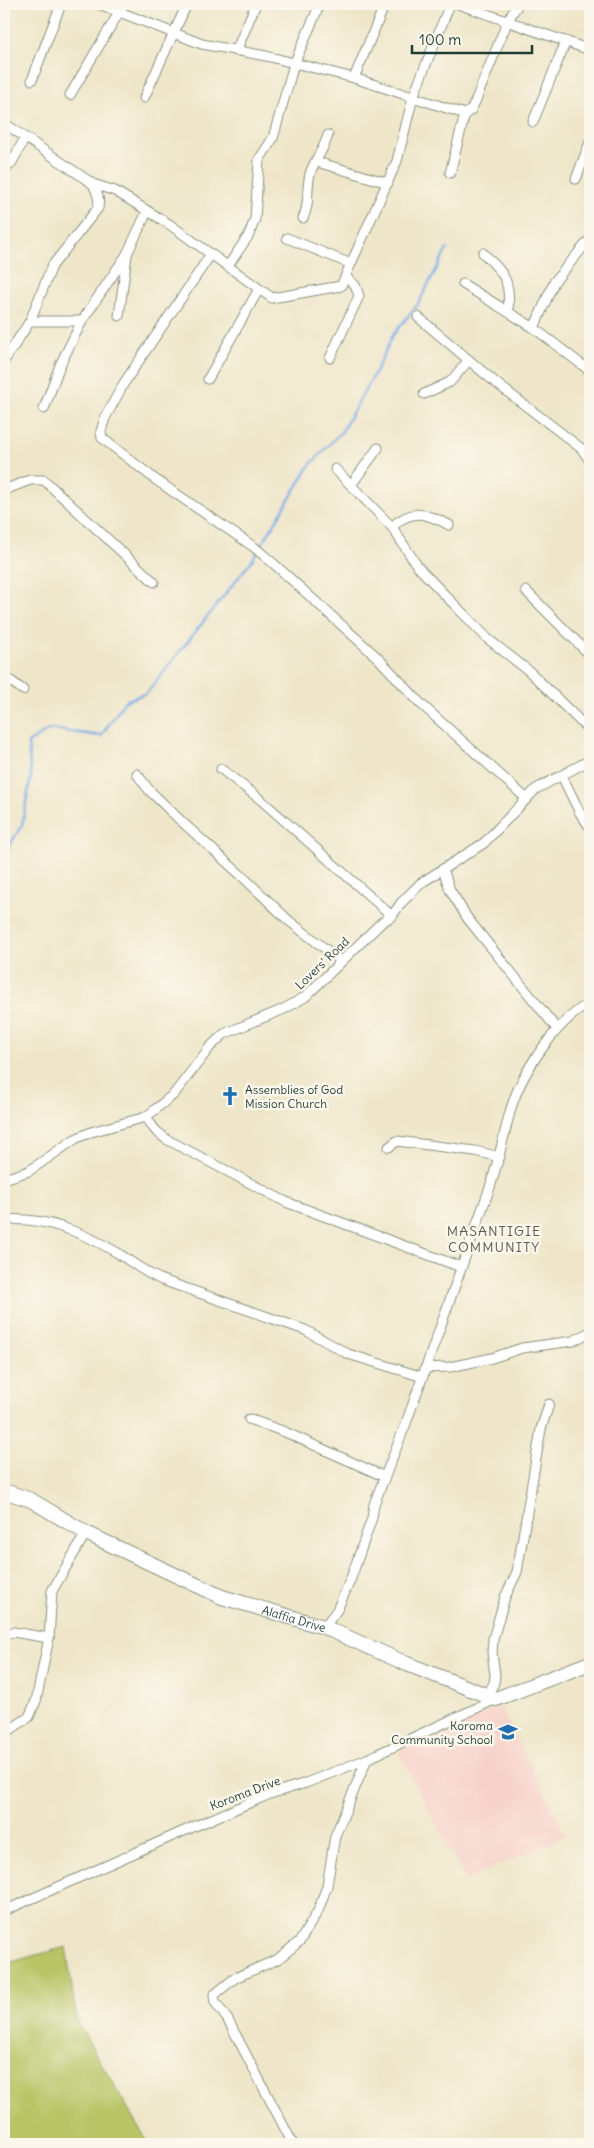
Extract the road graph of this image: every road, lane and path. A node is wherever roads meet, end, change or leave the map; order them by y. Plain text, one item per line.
1 (61, 4) edge
2 (99, 4) edge
3 (187, 4) edge
4 (256, 4) edge
5 (320, 4) edge
6 (385, 4) edge
7 (450, 4) edge
8 (458, 4) edge
9 (518, 4) edge
10 (122, 8) edge
11 (508, 20) junction
12 (173, 34) junction
13 (566, 41) junction
14 (590, 50) edge
15 (236, 51) junction
16 (294, 64) junction
17 (354, 78) junction
18 (32, 80) dead end
19 (70, 95) dead end
20 (413, 97) junction
21 (144, 98) dead end
22 (465, 114) junction
23 (4, 122) edge
24 (533, 122) dead end
25 (328, 135) dead end
26 (25, 138) junction
27 (590, 142) edge
28 (317, 162) junction
29 (4, 170) edge
30 (450, 173) dead end
31 (576, 179) dead end
32 (388, 183) junction
33 (92, 184) junction
34 (147, 212) junction
35 (303, 218) dead end
36 (287, 238) dead end
37 (590, 239) edge
38 (483, 253) dead end
39 (128, 254) junction
40 (211, 254) junction
41 (351, 264) junction
42 (228, 266) junction
43 (346, 277) junction
44 (463, 284) dead end
45 (259, 289) junction
46 (508, 312) junction
47 (119, 316) dead end
48 (418, 317) dead end
49 (30, 321) junction
50 (82, 321) junction
51 (534, 328) junction
52 (330, 358) dead end
53 (4, 360) edge
54 (469, 360) junction
55 (590, 371) edge
56 (208, 379) dead end
57 (424, 394) dead end
58 (44, 409) dead end
59 (378, 448) dead end
60 (586, 451) edge
61 (590, 461) edge
62 (335, 468) dead end
63 (351, 485) junction
64 (4, 490) edge
65 (449, 525) dead end
66 (392, 527) junction
67 (154, 582) dead end
68 (526, 591) dead end
69 (590, 655) edge
70 (4, 676) edge
71 (23, 690) dead end
72 (590, 731) edge
73 (590, 760) edge
74 (221, 769) dead end
75 (137, 774) dead end
76 (562, 776) junction
77 (527, 799) junction
78 (590, 826) edge
79 (443, 869) junction
80 (392, 916) junction
81 (341, 961) junction
82 (590, 1003) edge
83 (557, 1029) junction
84 (146, 1117) junction
85 (390, 1147) dead end
86 (500, 1157) junction
87 (4, 1179) edge
88 (4, 1220) edge
89 (461, 1267) junction
90 (590, 1332) edge
91 (424, 1372) junction
92 (549, 1404) dead end
93 (249, 1419) dead end
94 (385, 1477) junction
95 (4, 1491) edge
96 (86, 1533) junction
97 (324, 1627) junction
98 (4, 1634) edge
99 (49, 1638) junction
100 (590, 1663) edge
101 (491, 1698) junction
102 (4, 1734) edge
103 (367, 1759) junction
104 (4, 1911) edge
105 (293, 2144) edge

1 - 18 street
2 - 10 street
3 - 12 street
4 - 15 street
5 - 16 street
6 - 17 street
7 - 20 street
8 - 11 street
9 - 11 street
10 - 12 street
10 - 19 street
11 - 13 street
11 - 22 street
12 - 15 street
12 - 21 street
13 - 14 street
13 - 24 street
15 - 16 street
16 - 17 street
16 - 42 street
17 - 20 street
20 - 22 street
20 - 32 street
22 - 30 street
23 - 26 street
25 - 28 street
26 - 29 street
26 - 33 street
27 - 31 street
28 - 32 street
28 - 35 street
32 - 41 street
33 - 34 street
33 - 49 street
34 - 39 street
34 - 40 street
36 - 41 street
37 - 51 street
38 - 46 street
39 - 47 street
39 - 50 street
40 - 42 street
40 - 77 street
41 - 43 street
42 - 45 street
43 - 45 street
43 - 52 street
44 - 46 street
45 - 56 street
46 - 51 street
48 - 54 street
49 - 50 street
49 - 53 street
50 - 58 street
51 - 55 street
54 - 57 street
54 - 60 street
59 - 63 street
60 - 61 street
62 - 63 street
63 - 66 street
64 - 67 street
65 - 66 street
66 - 72 street
68 - 69 street
70 - 71 street
73 - 76 street, Lovers' Road
74 - 80 street
75 - 81 street
76 - 77 street, Lovers' Road
76 - 78 street
77 - 79 street, Lovers' Road
79 - 80 street, Lovers' Road
79 - 83 street
80 - 81 street, Lovers' Road
81 - 84 street, Lovers' Road
82 - 83 street
83 - 86 street
84 - 87 street, Lovers' Road
84 - 89 street
85 - 86 street
86 - 89 street
88 - 91 street
89 - 91 street
90 - 91 street
91 - 94 street
92 - 101 street
93 - 94 street
94 - 97 street
95 - 96 street, Alaffia Drive
96 - 97 street, Alaffia Drive
96 - 99 street
97 - 101 street, Alaffia Drive
98 - 99 street
99 - 102 street
100 - 101 street
101 - 103 street, Koroma Drive
103 - 104 street, Koroma Drive
103 - 105 street

